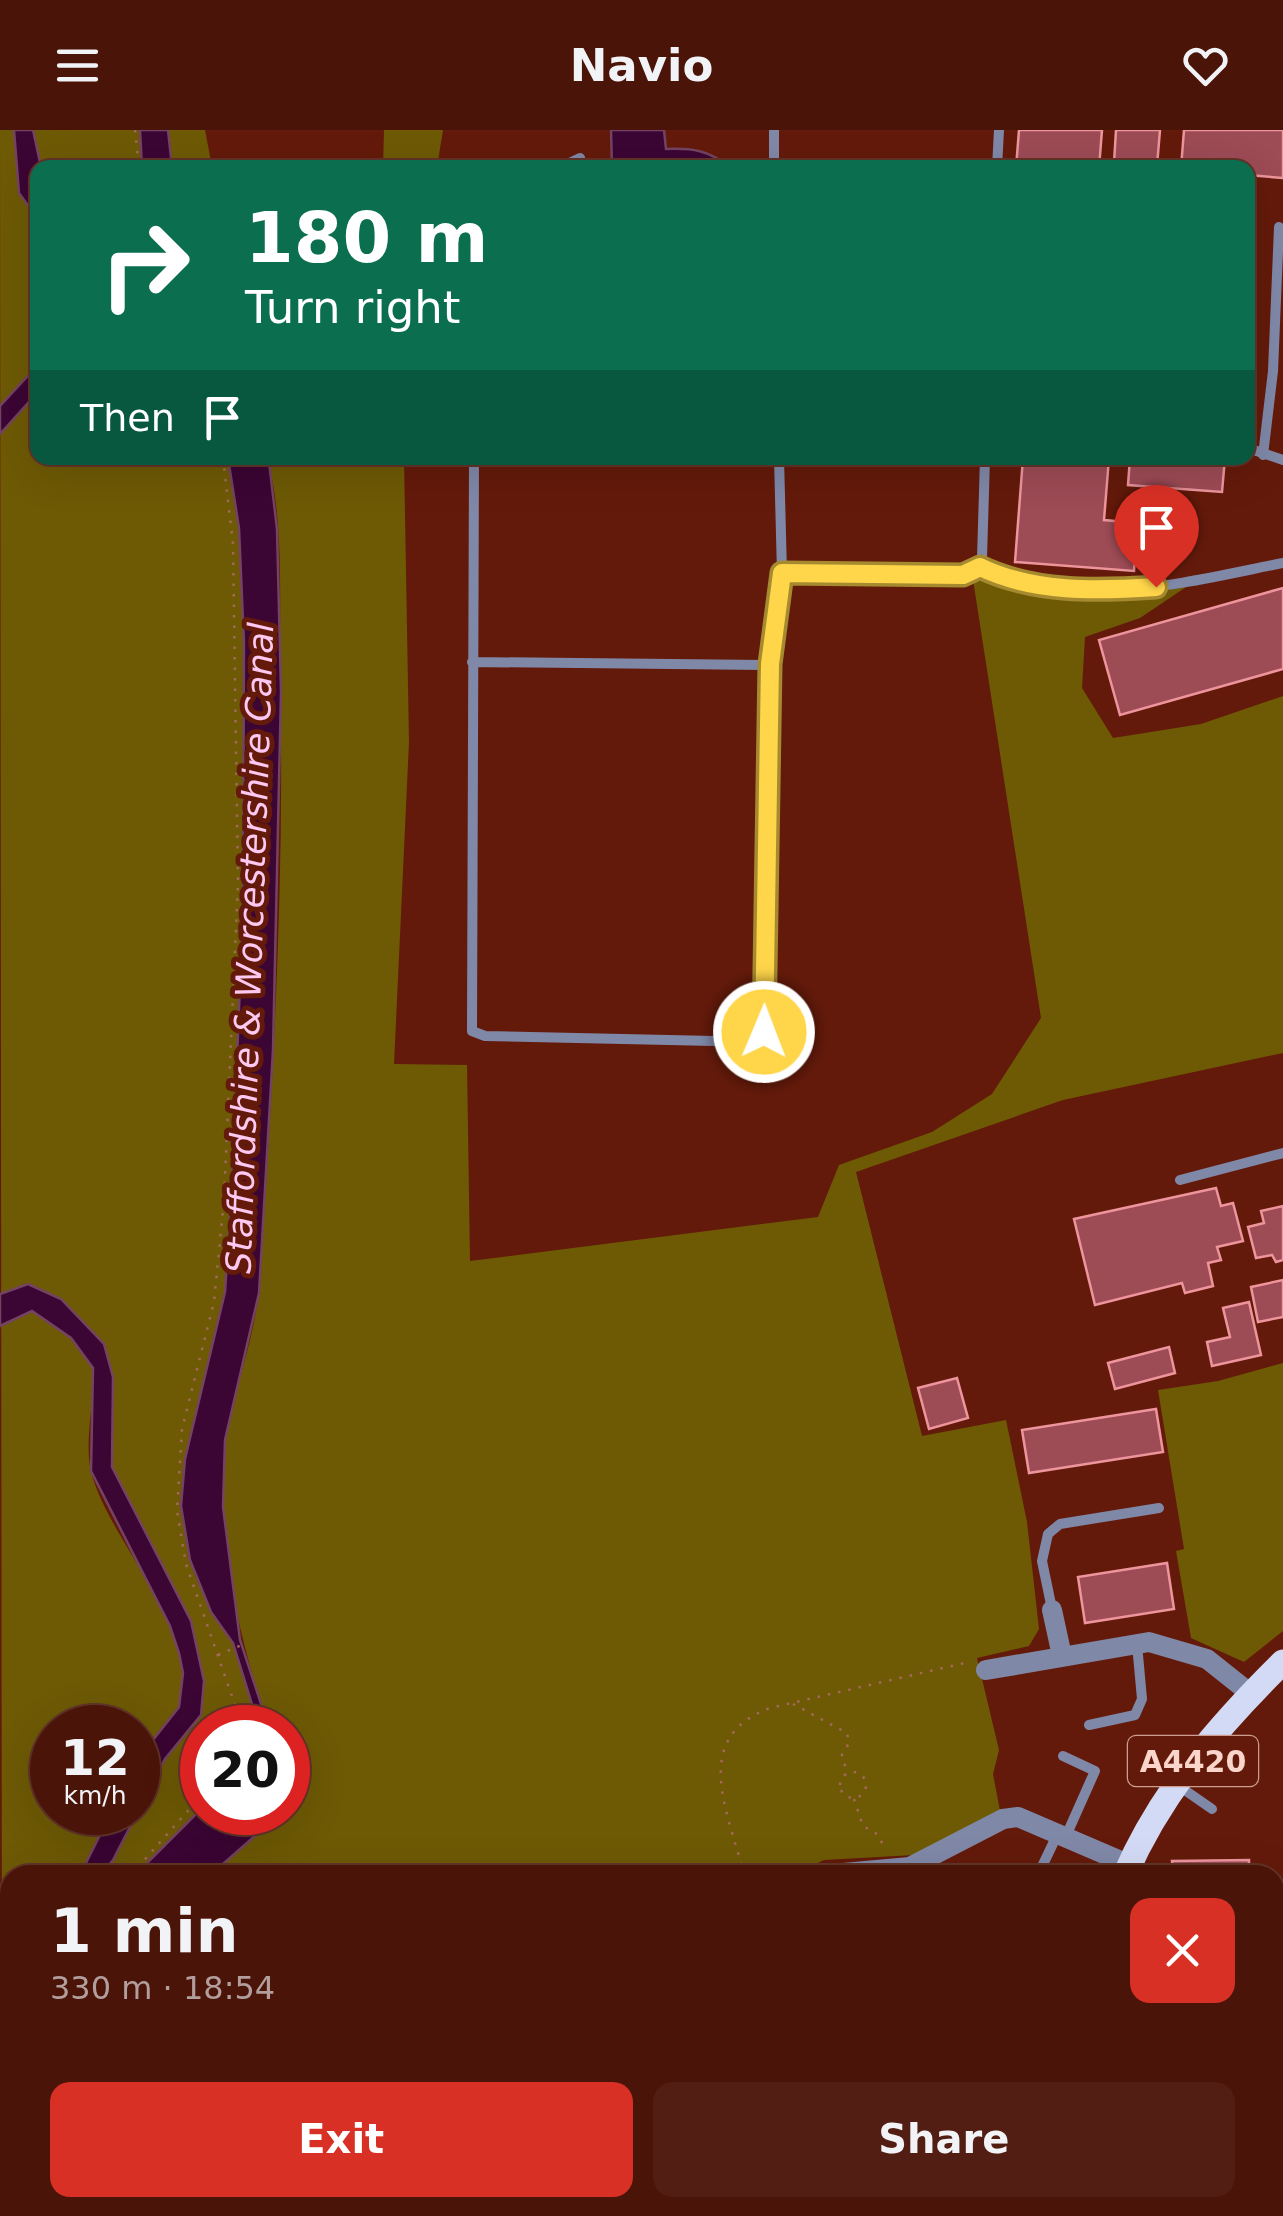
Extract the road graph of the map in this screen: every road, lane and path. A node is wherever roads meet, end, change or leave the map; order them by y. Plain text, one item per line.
1 (136, 130) edge
2 (774, 130) edge
3 (999, 130) edge
4 (580, 158) dead end
5 (138, 160) edge
6 (576, 160) edge
7 (774, 160) edge
8 (997, 160) edge
9 (1279, 227) dead end
10 (1255, 451) edge
11 (1263, 455) junction
12 (1283, 460) edge
13 (224, 465) edge
14 (474, 465) edge
15 (779, 465) edge
16 (986, 465) edge
17 (1283, 562) edge
18 (980, 567) junction
19 (782, 573) junction
20 (472, 662) junction
21 (770, 664) junction
22 (1283, 1153) edge
23 (1180, 1180) dead end
24 (1159, 1508) dead end
25 (1052, 1610) joint
26 (1137, 1643) junction
27 (244, 1644) dead end
28 (217, 1655) junction
29 (1062, 1656) junction
30 (1283, 1662) edge
31 (986, 1670) joint
32 (1251, 1694) junction
33 (792, 1703) junction
34 (235, 1705) edge
35 (1089, 1725) dead end
36 (1063, 1756) dead end
37 (847, 1773) junction
38 (1176, 1784) junction
39 (854, 1798) junction
40 (1084, 1798) junction
41 (1097, 1804) dead end
42 (1212, 1808) dead end
43 (180, 1820) edge
44 (1062, 1834) junction
45 (140, 1865) edge
46 (741, 1865) edge
47 (888, 1865) edge
48 (913, 1865) edge
49 (1044, 1865) edge
50 (1119, 1865) edge
51 (1131, 1865) edge

1 - 5 path
2 - 7 lane
3 - 8 lane
4 - 6 lane
9 - 11 lane
10 - 11 lane
11 - 12 lane
13 - 28 path
14 - 20 lane
15 - 19 lane
16 - 18 lane
17 - 18 lane
18 - 19 lane
19 - 21 lane
20 - 21 lane
20 - 21 lane
22 - 23 lane
24 - 25 lane
25 - 29 street
26 - 29 street
26 - 32 street
26 - 35 lane
27 - 28 path
28 - 34 path
29 - 31 street
30 - 32 main road, A4420
31 - 33 path
32 - 38 main road, A4420
33 - 37 path
33 - 46 path
36 - 40 lane
37 - 39 path
37 - 39 path
38 - 42 lane
38 - 51 main road, A4420
39 - 47 path
40 - 41 lane
40 - 44 lane
43 - 45 path
44 - 48 street
44 - 49 lane
44 - 50 street

